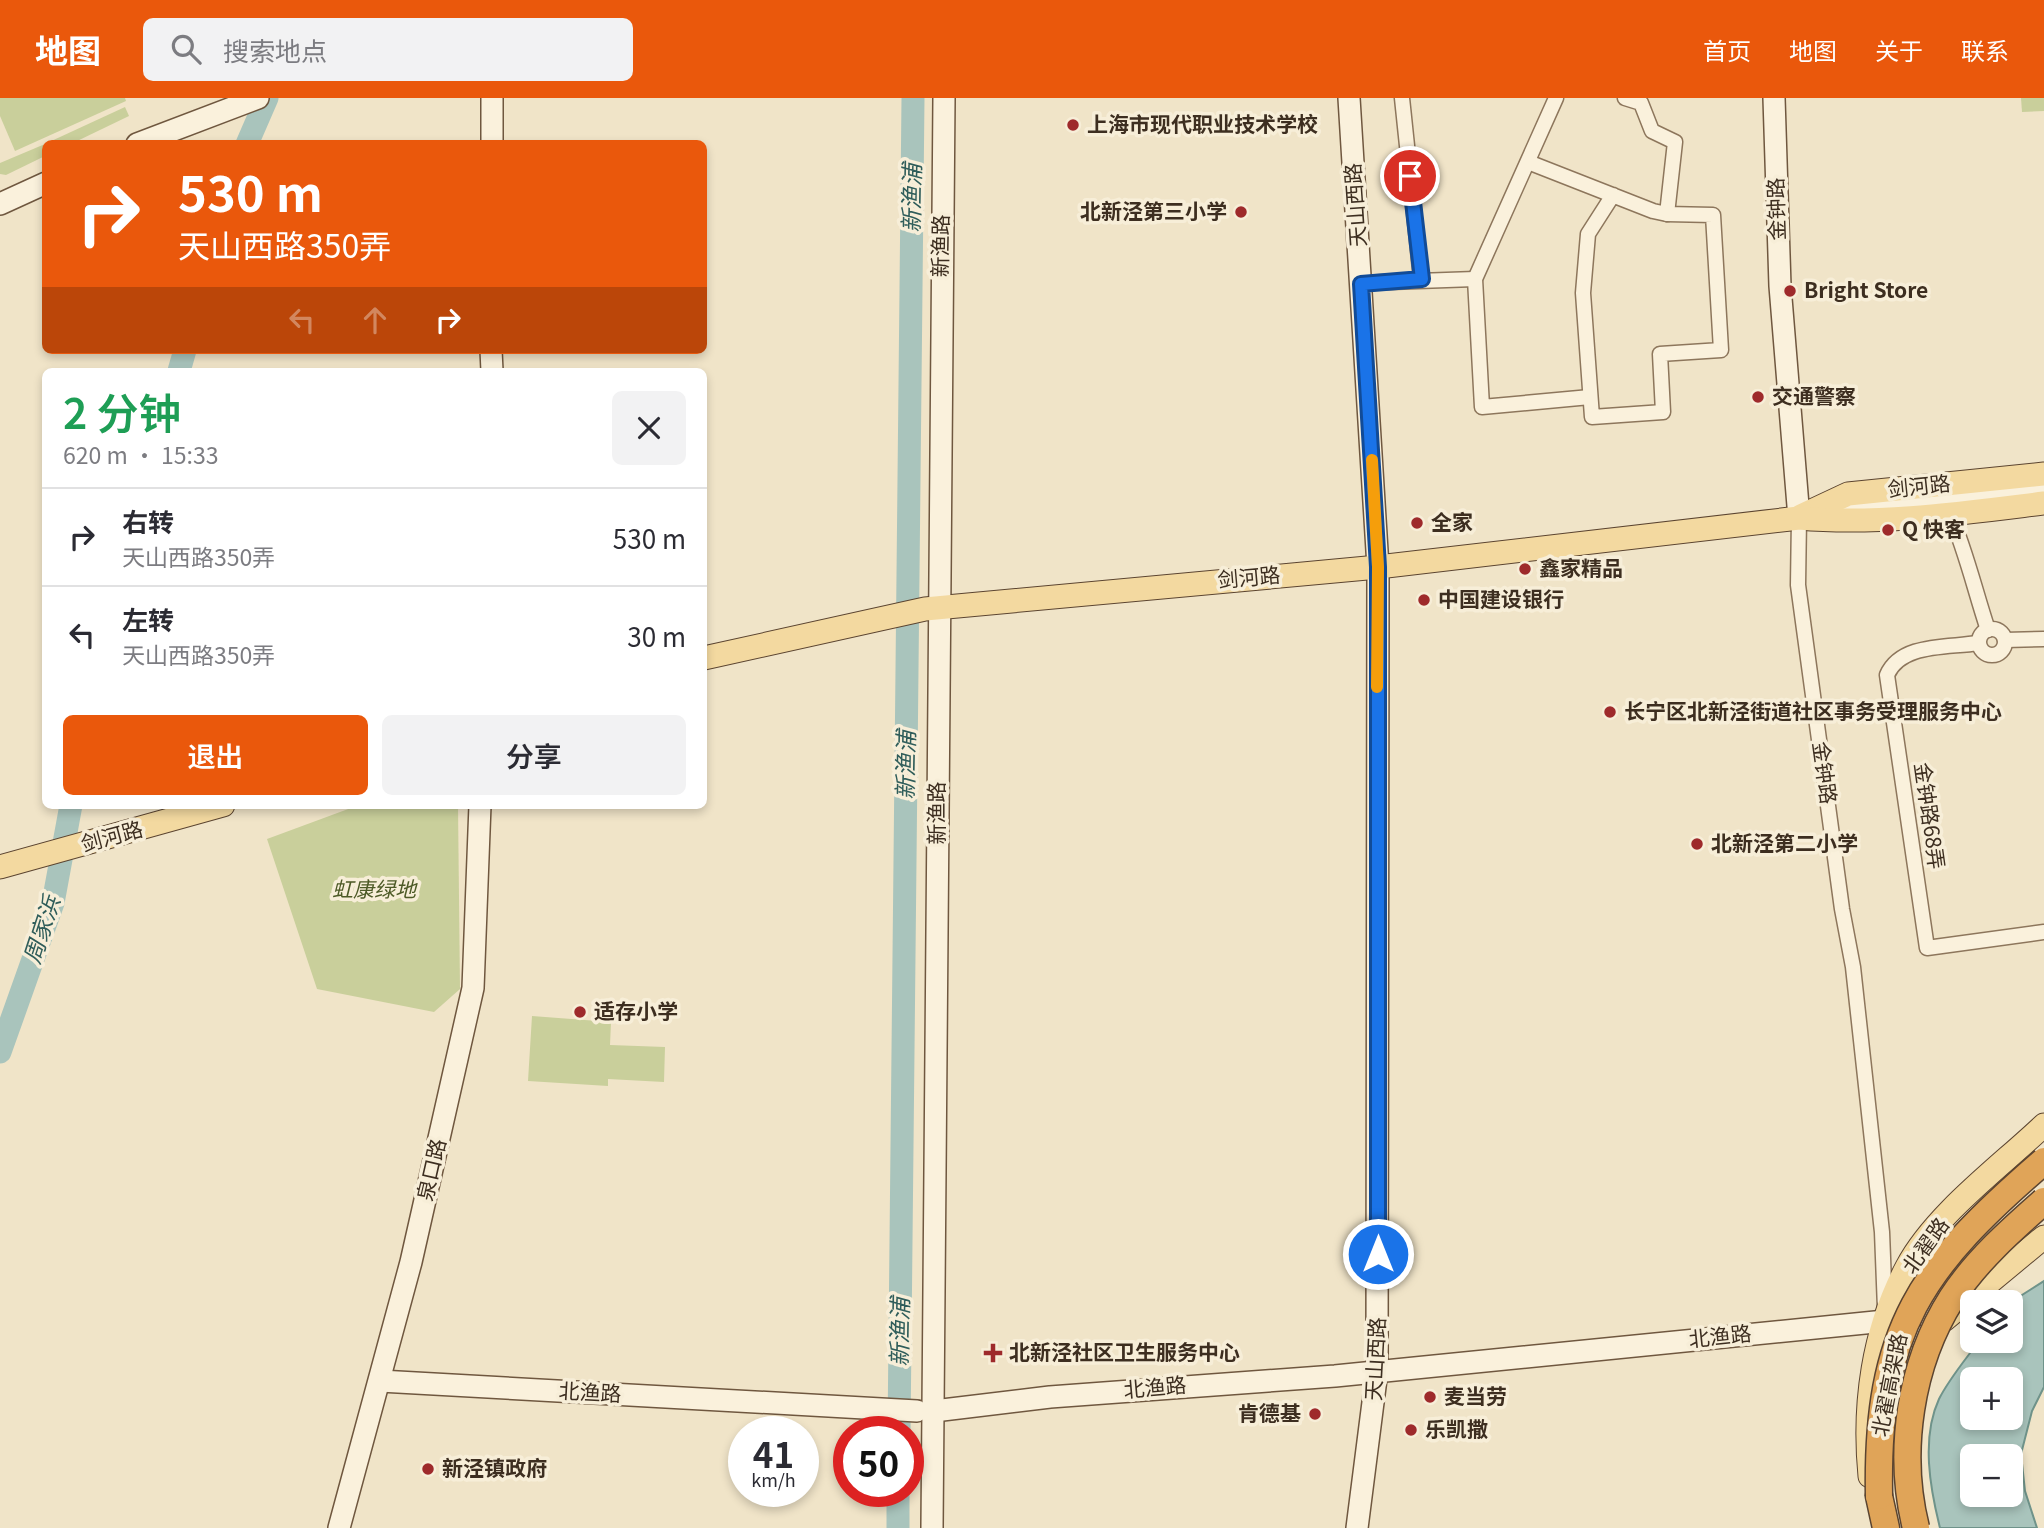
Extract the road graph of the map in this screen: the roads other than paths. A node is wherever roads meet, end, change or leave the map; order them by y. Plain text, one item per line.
1 (258, 98) edge
2 (492, 98) edge
3 (944, 98) edge
4 (1349, 98) edge
5 (1402, 98) edge
6 (1556, 98) edge
7 (1625, 98) edge
8 (1774, 98) edge
9 (147, 140) edge
10 (492, 140) edge
11 (1528, 162) junction
12 (42, 185) edge
13 (1612, 195) junction
14 (0, 204) edge
15 (1667, 214) junction
16 (1422, 279) junction
17 (1475, 279) junction
18 (1361, 284) junction
19 (1590, 397) junction
20 (2044, 474) edge
21 (2044, 488) edge
22 (2044, 503) edge
23 (1950, 514) junction
24 (1798, 518) junction
25 (1378, 567) junction
26 (938, 607) junction
27 (1988, 629) junction
28 (2044, 639) edge
29 (2005, 640) junction
30 (1978, 643) junction
31 (707, 657) edge
32 (210, 809) edge
33 (480, 809) edge
34 (0, 867) edge
35 (2044, 932) edge
36 (2044, 1125) edge
37 (2044, 1161) edge
38 (2044, 1202) edge
39 (2044, 1237) edge
40 (1885, 1321) junction
41 (1925, 1340) junction
42 (1377, 1371) junction
43 (380, 1381) junction
44 (926, 1411) junction
45 (340, 1528) edge
46 (932, 1528) edge
47 (1357, 1528) edge
48 (1882, 1528) edge
49 (1909, 1528) edge
50 (1916, 1528) edge

1 - 9 street
2 - 10 street
3 - 26 street, 新渔路
4 - 18 street, 天山西路
5 - 16 street
6 - 11 street
7 - 15 street
8 - 24 street, 金钟路
11 - 13 street
11 - 17 street
12 - 14 street
13 - 15 street
13 - 19 street
15 - 19 street
16 - 17 street
16 - 18 street
17 - 19 street
18 - 25 street, 天山西路
20 - 24 main road, 剑河路
21 - 24 street
22 - 23 main road, 剑河路
23 - 24 main road, 剑河路
23 - 27 street
24 - 25 main road, 剑河路
24 - 40 street, 金钟路
25 - 26 main road, 剑河路
25 - 42 street, 天山西路
26 - 31 main road, 剑河路
26 - 44 street, 新渔路
27 - 29 street
27 - 30 street
28 - 29 street, 金钟路68弄
29 - 30 street, 金钟路68弄
30 - 35 street, 金钟路68弄
32 - 34 main road, 剑河路
33 - 43 street, 泉口路
36 - 40 main road, 北翟路
37 - 48 highway, 北翟高架路, bridge
38 - 50 highway, 北翟高架路, bridge
39 - 41 main road
40 - 41 street
40 - 42 street, 北渔路
40 - 48 main road, 北翟路
41 - 49 main road
42 - 44 street, 北渔路
42 - 47 street, 天山西路
43 - 44 street, 北渔路
43 - 45 street, 泉口路
44 - 46 street, 新渔路

